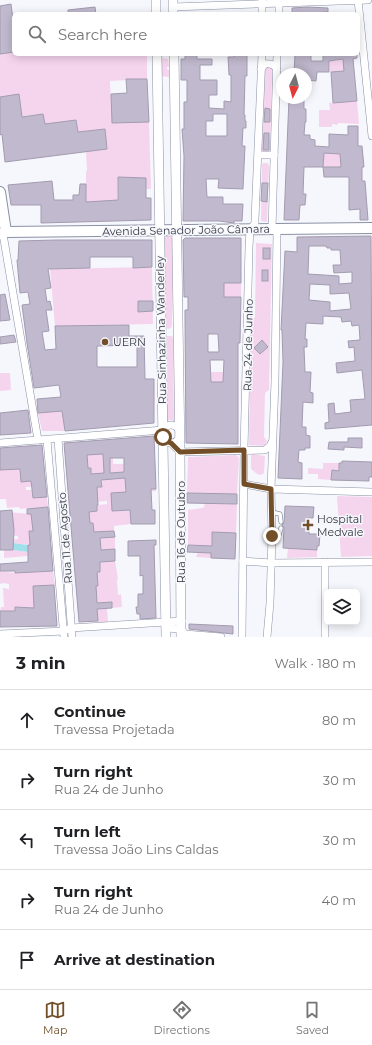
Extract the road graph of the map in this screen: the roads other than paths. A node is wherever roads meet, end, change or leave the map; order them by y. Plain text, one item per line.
1 (358, 0) edge
2 (368, 0) edge
3 (262, 2) edge
4 (279, 2) edge
5 (172, 7) edge
6 (278, 12) edge
7 (359, 12) edge
8 (360, 19) edge
9 (156, 56) edge
10 (174, 56) edge
11 (262, 56) edge
12 (263, 56) edge
13 (276, 56) edge
14 (277, 56) edge
15 (276, 68) edge
16 (277, 68) edge
17 (261, 69) junction
18 (157, 83) junction
19 (175, 83) junction
20 (276, 98) edge
21 (158, 108) junction
22 (175, 108) junction
23 (372, 136) edge
24 (259, 155) junction
25 (274, 155) junction
26 (0, 192) edge
27 (372, 228) edge
28 (275, 229) junction
29 (177, 230) junction
30 (250, 230) junction
31 (159, 231) junction
32 (3, 234) edge
33 (162, 332) junction
34 (178, 332) junction
35 (180, 430) junction
36 (163, 432) junction
37 (58, 439) junction
38 (38, 440) junction
39 (47, 440) junction
40 (272, 442) junction
41 (0, 443) edge
42 (171, 443) junction
43 (244, 450) junction
44 (180, 452) junction
45 (244, 484) junction
46 (271, 489) junction
47 (372, 492) edge
48 (271, 512) junction
49 (63, 515) junction
50 (54, 516) junction
51 (180, 519) junction
52 (163, 520) junction
53 (282, 522) dead end
54 (281, 528) dead end
55 (272, 536) junction
56 (181, 559) junction
57 (164, 560) junction
58 (243, 561) junction
59 (325, 562) junction
60 (372, 562) edge
61 (271, 563) junction
62 (166, 629) edge
63 (181, 629) edge
64 (67, 632) edge
65 (0, 634) edge
66 (72, 637) edge
67 (221, 637) edge
68 (242, 637) edge
69 (267, 637) edge
70 (326, 637) edge

1 - 2 street
1 - 4 street
1 - 7 street
3 - 4 street
3 - 5 street
4 - 6 street
8 - 23 street
9 - 18 street, Rua Sinhazinha Wanderley
10 - 19 street, Rua Sinhazinha Wanderley
11 - 17 street, Rua 24 de Junho
12 - 13 street
14 - 16 street
15 - 17 street
17 - 24 street, Rua 24 de Junho
18 - 19 street
18 - 21 street, Rua Sinhazinha Wanderley
19 - 22 street, Rua Sinhazinha Wanderley
20 - 25 street
21 - 22 street
21 - 31 street, Rua Sinhazinha Wanderley
22 - 29 street, Rua Sinhazinha Wanderley
24 - 25 street
24 - 30 street, Rua 24 de Junho
25 - 28 street
26 - 32 main road
27 - 28 main road, Avenida Senador João Câmara
28 - 30 main road, Avenida Senador João Câmara
28 - 40 street
29 - 30 main road, Avenida Senador João Câmara
29 - 31 main road, Avenida Senador João Câmara
29 - 34 street, Rua Sinhazinha Wanderley
30 - 43 street, Rua 24 de Junho
31 - 32 main road, Avenida Senador João Câmara
31 - 33 street, Rua Sinhazinha Wanderley
32 - 38 street
33 - 34 street
33 - 36 street, Rua Sinhazinha Wanderley
34 - 35 street, Rua Sinhazinha Wanderley
35 - 36 street
35 - 42 street
35 - 44 street, Rua 16 de Outubro
36 - 37 street
36 - 42 street
36 - 52 street, Rua 16 de Outubro
37 - 39 street
37 - 49 street, Rua 11 de Agosto
38 - 39 street
38 - 41 street
39 - 50 street, Rua 11 de Agosto
40 - 43 street
40 - 46 street
42 - 44 street
43 - 44 street
43 - 45 street, Rua 24 de Junho
44 - 51 street, Rua 16 de Outubro
45 - 46 street
45 - 58 street, Rua 24 de Junho
46 - 47 street
46 - 48 street
48 - 53 lane
48 - 55 street
49 - 50 street
49 - 64 street, Rua 11 de Agosto
50 - 64 street, Rua 11 de Agosto
51 - 52 street
51 - 56 street, Rua 16 de Outubro
52 - 57 street, Rua 16 de Outubro
54 - 55 lane
55 - 61 street
56 - 57 street
56 - 63 street, Rua 16 de Outubro
57 - 62 street, Rua 16 de Outubro
58 - 61 street
58 - 68 street, Rua 24 de Junho
59 - 60 street
59 - 61 street
59 - 70 street
61 - 69 street
62 - 63 street
62 - 64 street
63 - 67 street
64 - 65 street
64 - 66 street, Rua 11 de Agosto

